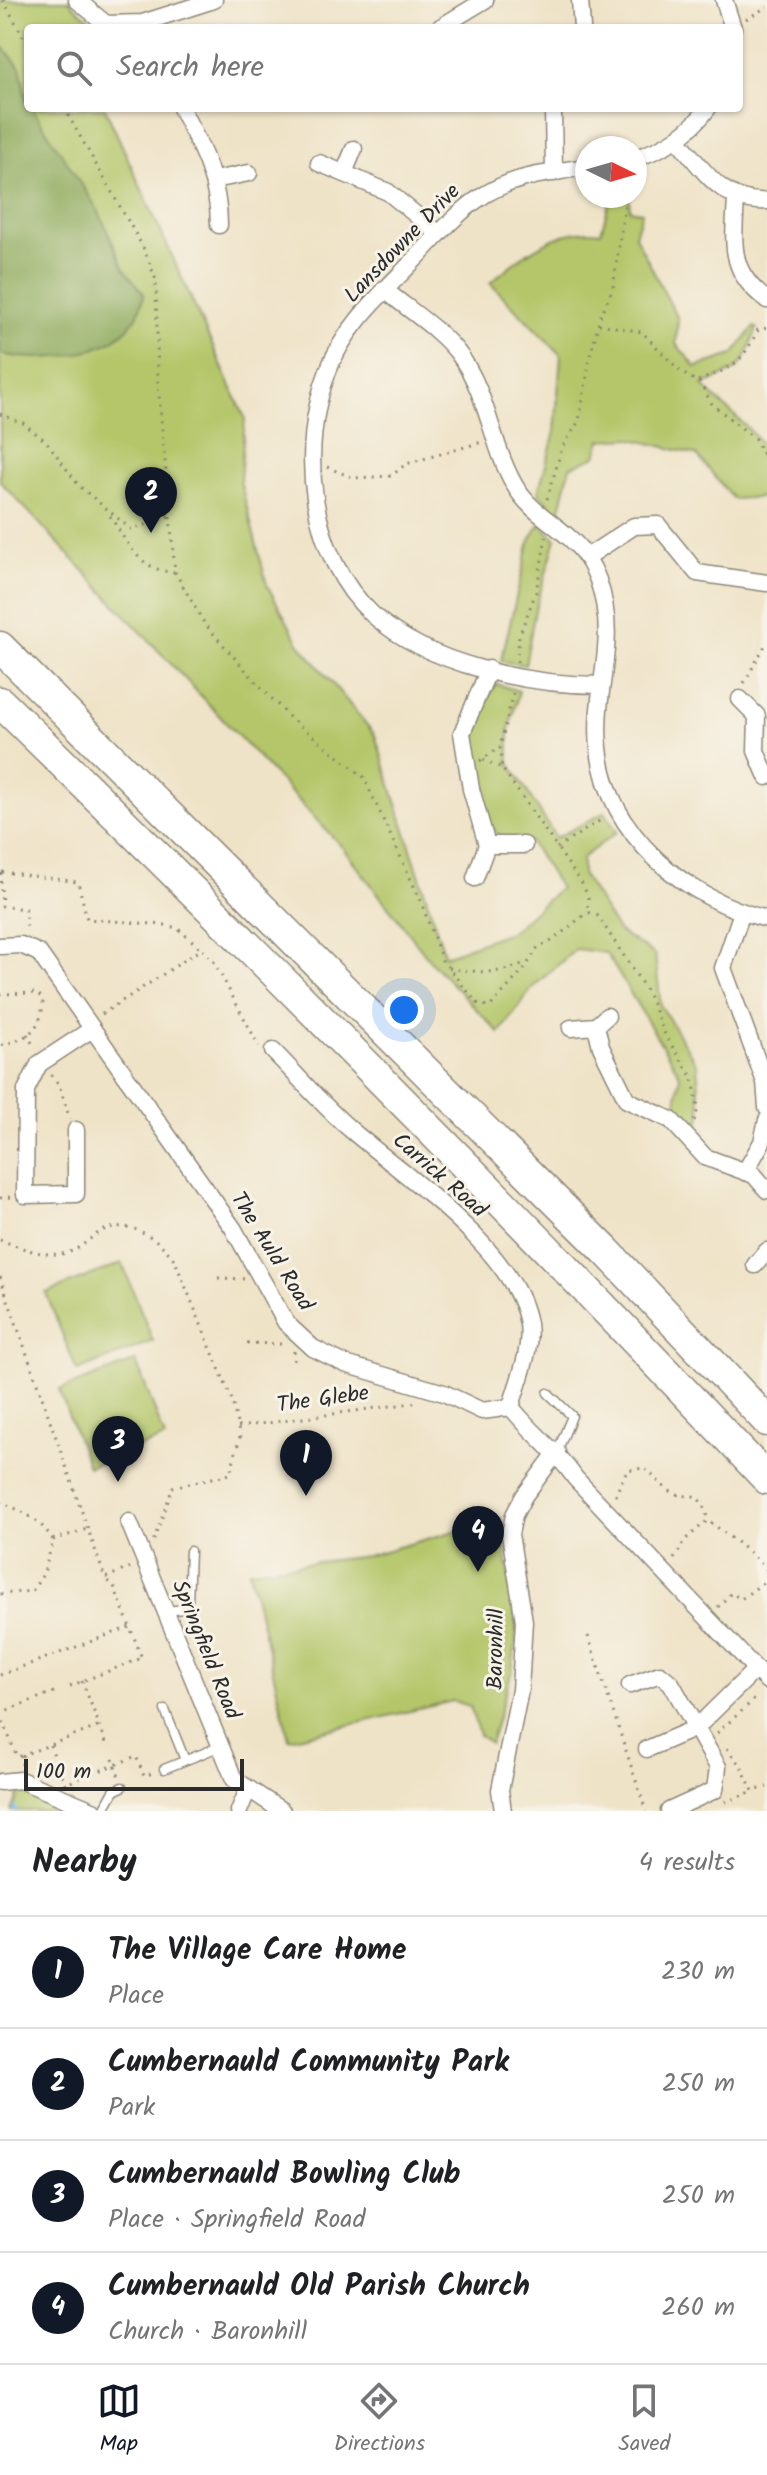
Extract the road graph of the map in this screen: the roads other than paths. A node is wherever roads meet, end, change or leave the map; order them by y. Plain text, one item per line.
1 (77, 0) edge
2 (214, 0) edge
3 (485, 0) edge
4 (580, 0) edge
5 (724, 0) edge
6 (161, 24) edge
7 (446, 24) edge
8 (582, 24) edge
9 (736, 24) edge
10 (183, 112) edge
11 (553, 112) edge
12 (705, 112) edge
13 (677, 139) junction
14 (354, 149) dead end
15 (647, 154) edge
16 (319, 163) dead end
17 (575, 170) edge
18 (249, 173) dead end
19 (344, 173) junction
20 (554, 173) junction
21 (214, 180) junction
22 (736, 198) junction
23 (767, 201) edge
24 (219, 225) dead end
25 (438, 233) junction
26 (384, 289) junction
27 (767, 300) edge
28 (587, 557) junction
29 (767, 583) edge
30 (0, 647) edge
31 (489, 669) junction
32 (601, 685) junction
33 (740, 699) road end
34 (0, 702) edge
35 (767, 777) edge
36 (487, 845) junction
37 (524, 845) dead end
38 (475, 878) dead end
39 (742, 912) junction
40 (767, 919) edge
41 (0, 946) edge
42 (571, 1028) dead end
43 (92, 1029) junction
44 (273, 1051) road end
45 (767, 1108) edge
46 (767, 1120) edge
47 (76, 1130) road end
48 (745, 1172) junction
49 (767, 1190) edge
50 (767, 1251) edge
51 (755, 1265) dead end
52 (548, 1393) dead end
53 (511, 1407) junction
54 (767, 1421) edge
55 (557, 1452) junction
56 (767, 1479) edge
57 (129, 1522) dead end
58 (190, 1551) dead end
59 (165, 1611) junction
60 (762, 1675) edge
61 (630, 1685) dead end
62 (165, 1710) dead end
63 (696, 1728) junction
64 (221, 1746) junction
65 (647, 1749) dead end
66 (185, 1760) junction
67 (164, 1769) road end
68 (0, 1782) edge
69 (122, 1787) dead end
70 (248, 1789) junction
71 (95, 1811) edge
72 (103, 1811) edge
73 (239, 1811) edge
74 (282, 1811) edge
75 (503, 1811) edge
76 (669, 1811) edge

1 - 6 street
2 - 6 street
3 - 7 street
4 - 8 street
5 - 9 street
10 - 21 street
11 - 20 street
12 - 13 street
13 - 15 street
13 - 22 street
14 - 19 street
16 - 19 street
17 - 20 street, Lansdowne Drive
18 - 21 street
19 - 25 street
20 - 25 street, Lansdowne Drive
21 - 24 street
22 - 23 street
22 - 27 street
25 - 26 street, Lansdowne Drive
26 - 28 street
26 - 31 street, Lansdowne Drive
28 - 29 street
28 - 32 street
30 - 54 highway
31 - 32 street, Lansdowne Drive
31 - 36 street
32 - 39 street
33 - 35 street
34 - 56 highway
36 - 37 street
36 - 38 street
39 - 40 street
39 - 45 street
41 - 43 street, The Auld Road
42 - 48 street
43 - 47 street
43 - 53 street, The Auld Road
44 - 53 street, Carrick Road
46 - 48 street
48 - 49 street
50 - 51 street
52 - 55 lane
53 - 55 street
55 - 60 street
55 - 75 street, Baronhill
57 - 59 street, Springfield Road
58 - 59 lane
59 - 64 street, Springfield Road
60 - 63 street
61 - 63 street
62 - 66 lane
63 - 65 street
63 - 76 street
64 - 66 lane
64 - 70 street, Springfield Road
66 - 67 lane
68 - 71 street
69 - 72 lane
70 - 73 street
70 - 74 street, Springfield Road

